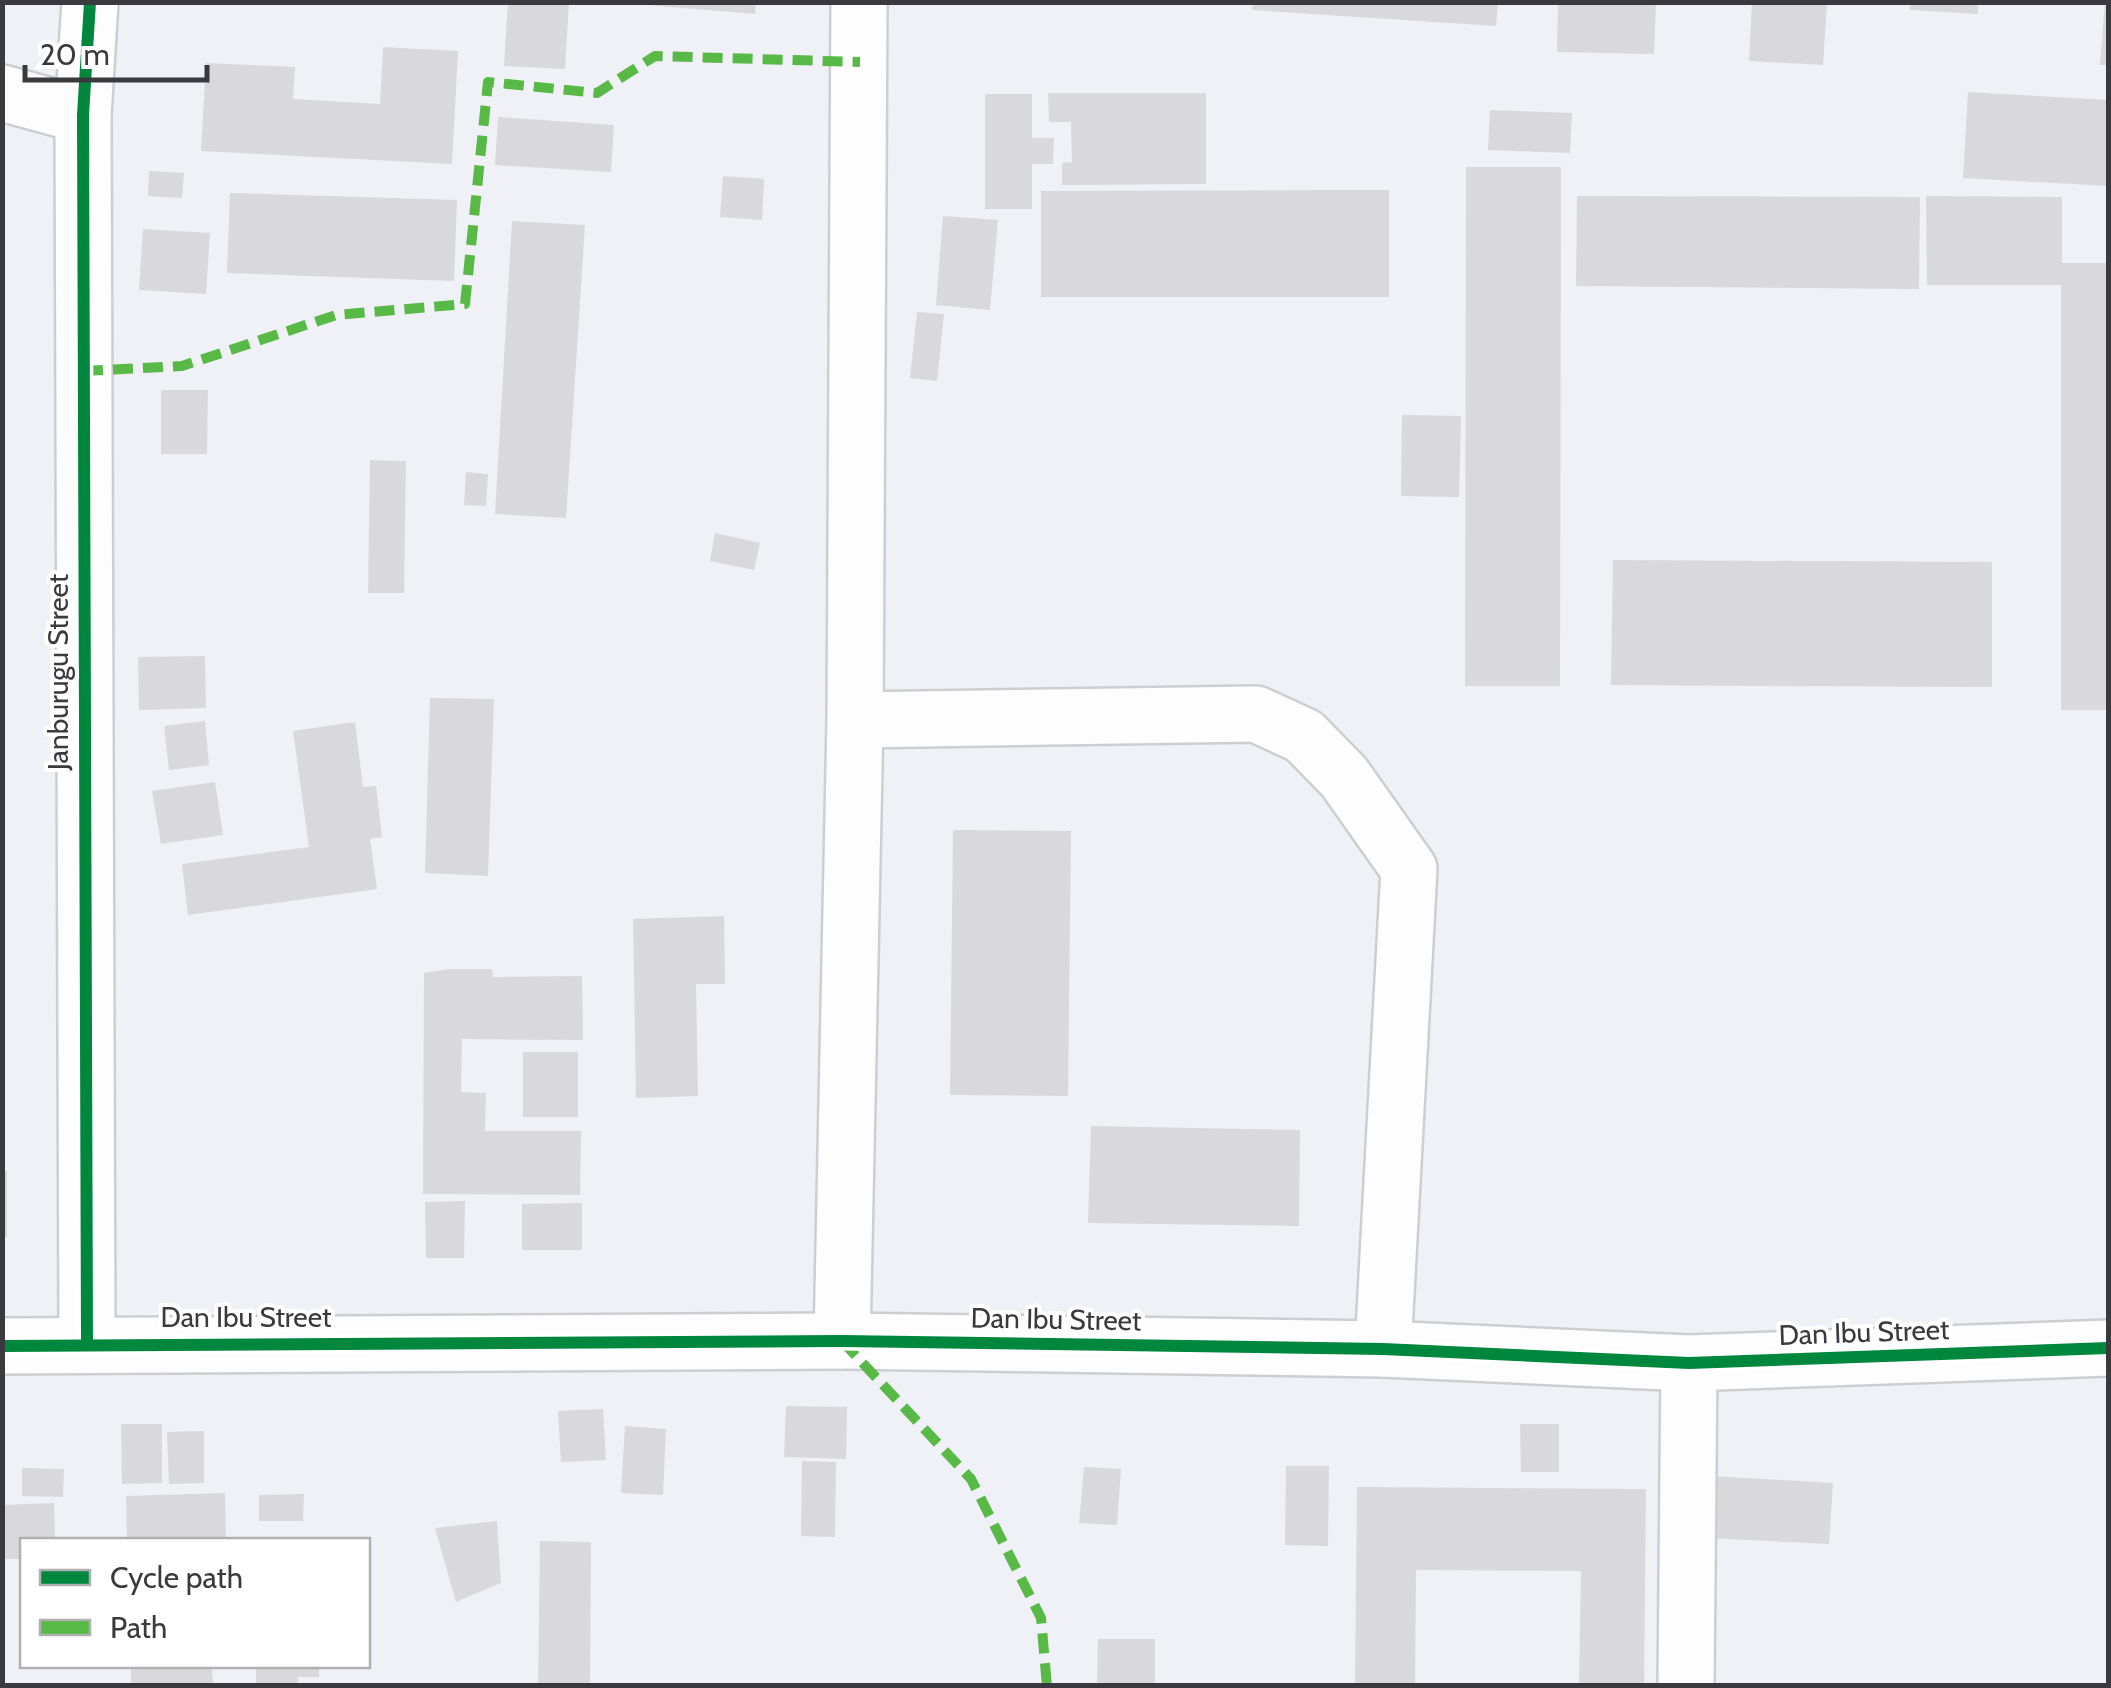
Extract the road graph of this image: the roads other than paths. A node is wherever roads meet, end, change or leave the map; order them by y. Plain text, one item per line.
1 (90, 2) edge
2 (859, 2) edge
3 (2, 93) edge
4 (83, 115) junction
5 (855, 720) junction
6 (842, 1341) junction
7 (87, 1342) junction
8 (2, 1346) edge
9 (2108, 1348) edge
10 (1384, 1349) junction
11 (1690, 1362) junction
12 (1686, 1686) edge

1 - 4 street, Janburugu Street
2 - 5 street
3 - 4 street
4 - 7 street, Janburugu Street
5 - 6 street
5 - 10 street
6 - 7 street, Dan Ibu Street
6 - 10 street, Dan Ibu Street
7 - 8 street, Dan Ibu Street
9 - 11 street, Dan Ibu Street
10 - 11 street, Dan Ibu Street
11 - 12 street

